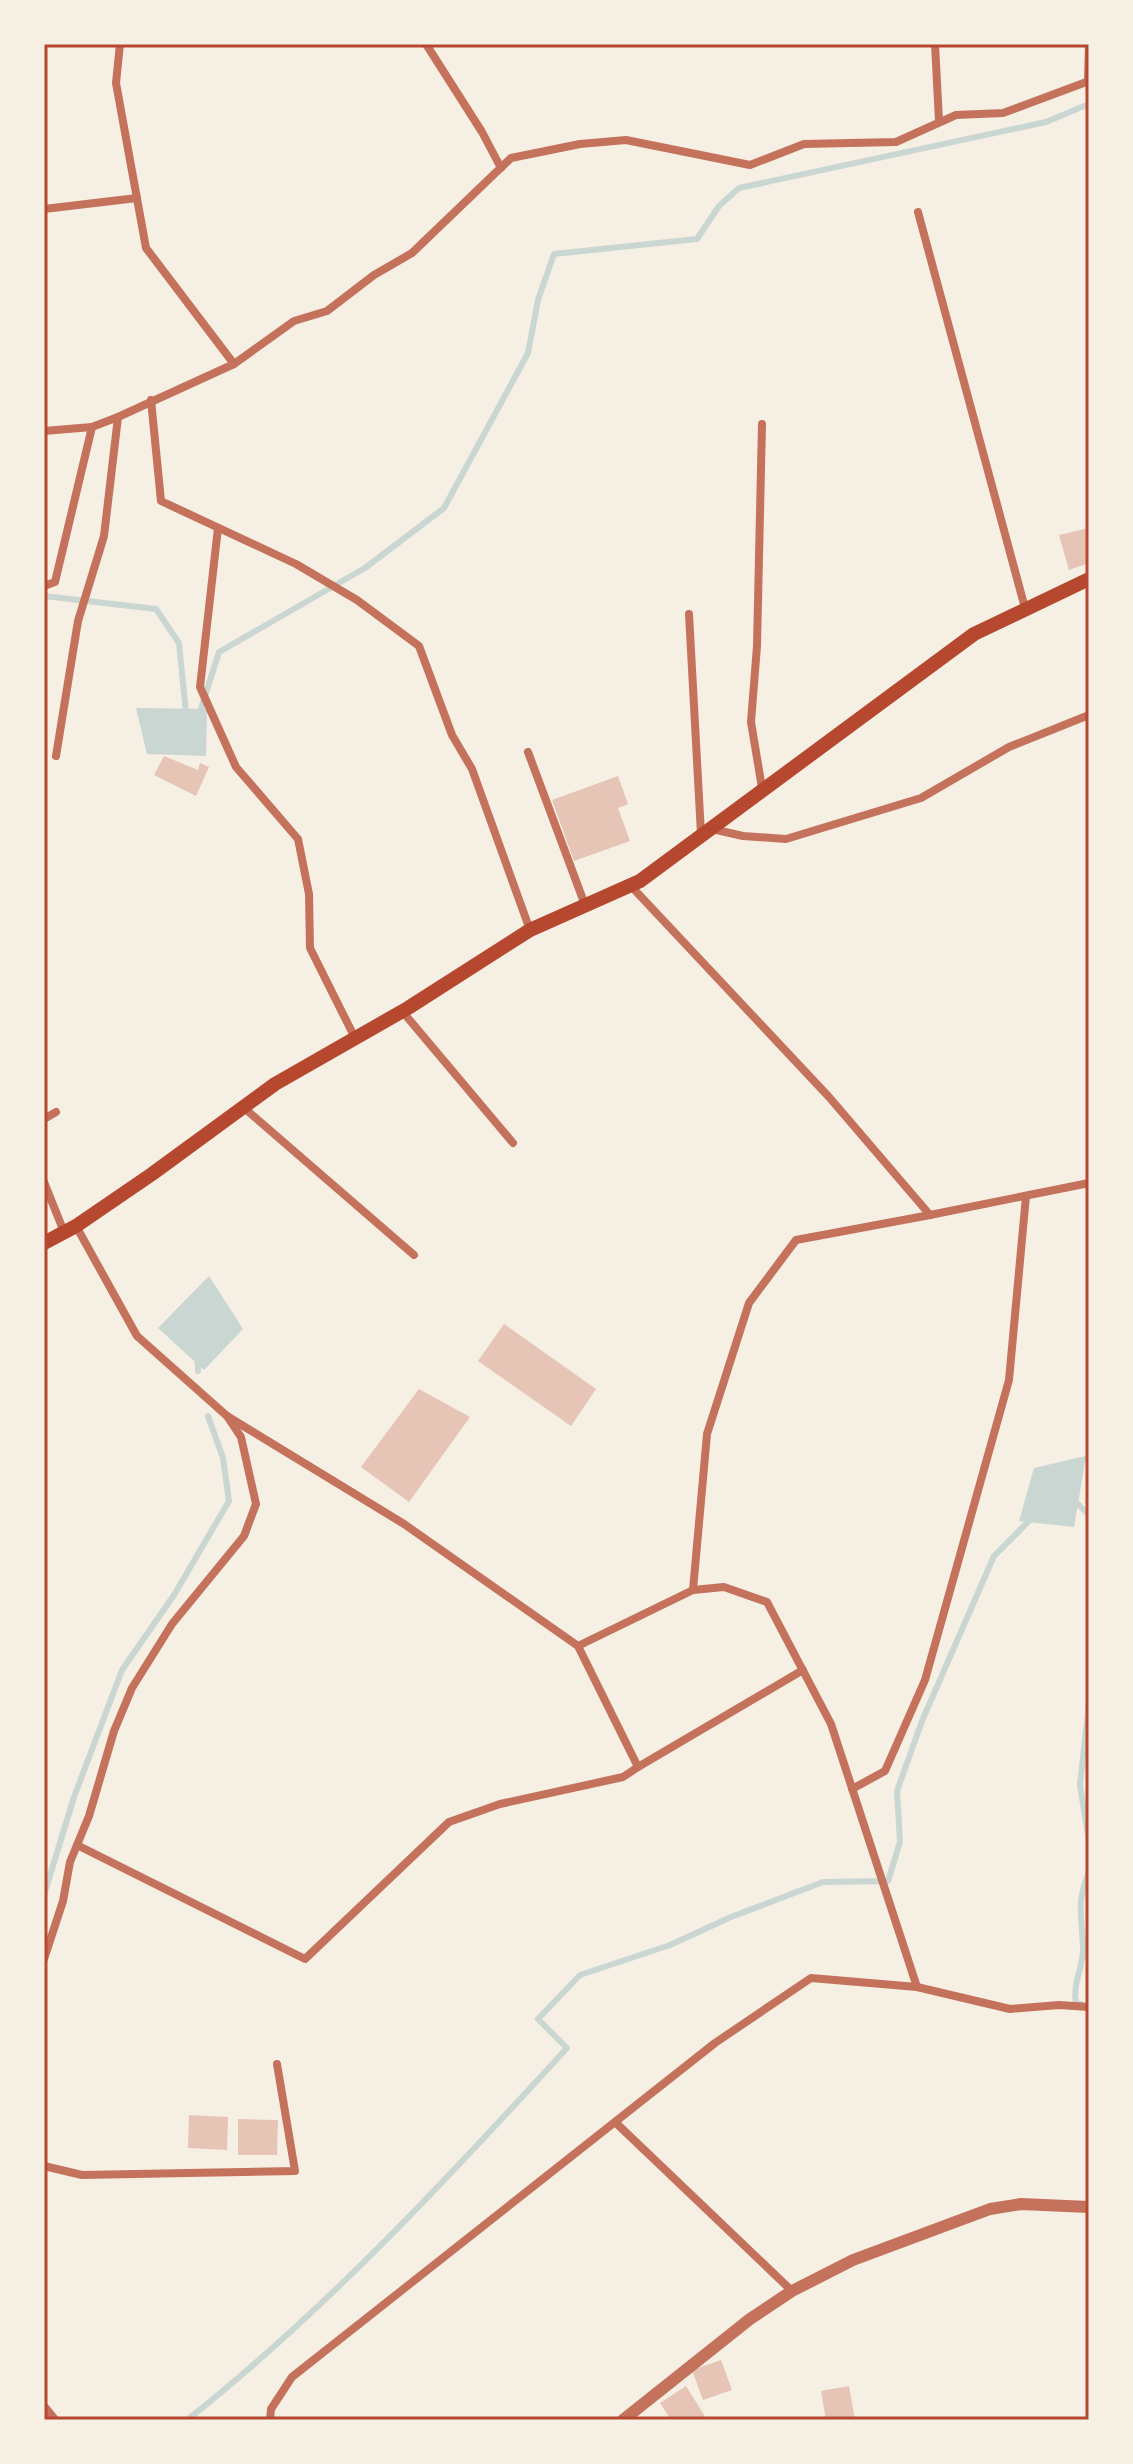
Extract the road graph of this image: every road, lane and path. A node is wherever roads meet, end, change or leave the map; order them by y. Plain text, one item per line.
1 (120, 44) edge
2 (426, 44) edge
3 (935, 44) edge
4 (1089, 44) edge
5 (1089, 81) edge
6 (939, 121) junction
7 (501, 168) junction
8 (137, 198) junction
9 (44, 209) edge
10 (918, 212) dead end
11 (234, 364) junction
12 (151, 400) junction
13 (118, 417) junction
14 (762, 424) dead end
15 (92, 427) junction
16 (44, 431) edge
17 (218, 528) junction
18 (1089, 579) edge
19 (44, 586) edge
20 (1025, 608) junction
21 (689, 614) dead end
22 (1089, 715) edge
23 (528, 752) dead end
24 (56, 756) dead end
25 (762, 788) junction
26 (704, 831) junction
27 (630, 885) junction
28 (585, 905) junction
29 (530, 930) junction
30 (402, 1011) junction
31 (355, 1038) junction
32 (243, 1107) junction
33 (56, 1112) dead end
34 (44, 1119) edge
35 (513, 1143) dead end
36 (44, 1182) edge
37 (1089, 1183) edge
38 (1026, 1196) junction
39 (930, 1215) junction
40 (70, 1229) junction
41 (44, 1243) edge
42 (414, 1255) dead end
43 (227, 1416) junction
44 (693, 1590) junction
45 (578, 1646) junction
46 (803, 1670) junction
47 (638, 1767) junction
48 (852, 1789) junction
49 (77, 1845) junction
50 (44, 1959) edge
51 (917, 1987) junction
52 (1089, 2007) edge
53 (277, 2064) dead end
54 (615, 2122) junction
55 (44, 2166) edge
56 (1089, 2207) edge
57 (792, 2291) junction
58 (44, 2409) edge
59 (53, 2420) edge
60 (270, 2420) edge
61 (623, 2420) edge

1 - 8 street
2 - 7 street
3 - 6 street
4 - 5 street
5 - 6 street
6 - 7 street
7 - 11 street
8 - 9 street
8 - 11 street
10 - 20 street
11 - 12 street
12 - 13 street
12 - 17 street
13 - 15 street
13 - 24 street
14 - 25 street
15 - 16 street
15 - 19 street
17 - 29 street
17 - 31 street
18 - 20 main road
20 - 25 main road
21 - 26 street
22 - 26 street
23 - 28 street
25 - 26 main road
26 - 27 main road
27 - 28 main road
27 - 39 street
28 - 29 main road
29 - 30 main road
30 - 31 main road
30 - 35 street
31 - 32 main road
32 - 40 main road
32 - 42 street
33 - 34 street
36 - 40 street
37 - 38 street
38 - 39 street
38 - 48 street
39 - 44 street
40 - 41 main road
40 - 43 street
43 - 45 street
43 - 49 street
44 - 45 street
44 - 46 street
45 - 47 street
46 - 47 street
46 - 48 street
47 - 49 street
48 - 51 street
49 - 50 street
51 - 52 street
51 - 54 street
53 - 55 street
54 - 57 street
54 - 60 street
56 - 57 street
57 - 61 street
58 - 59 street

